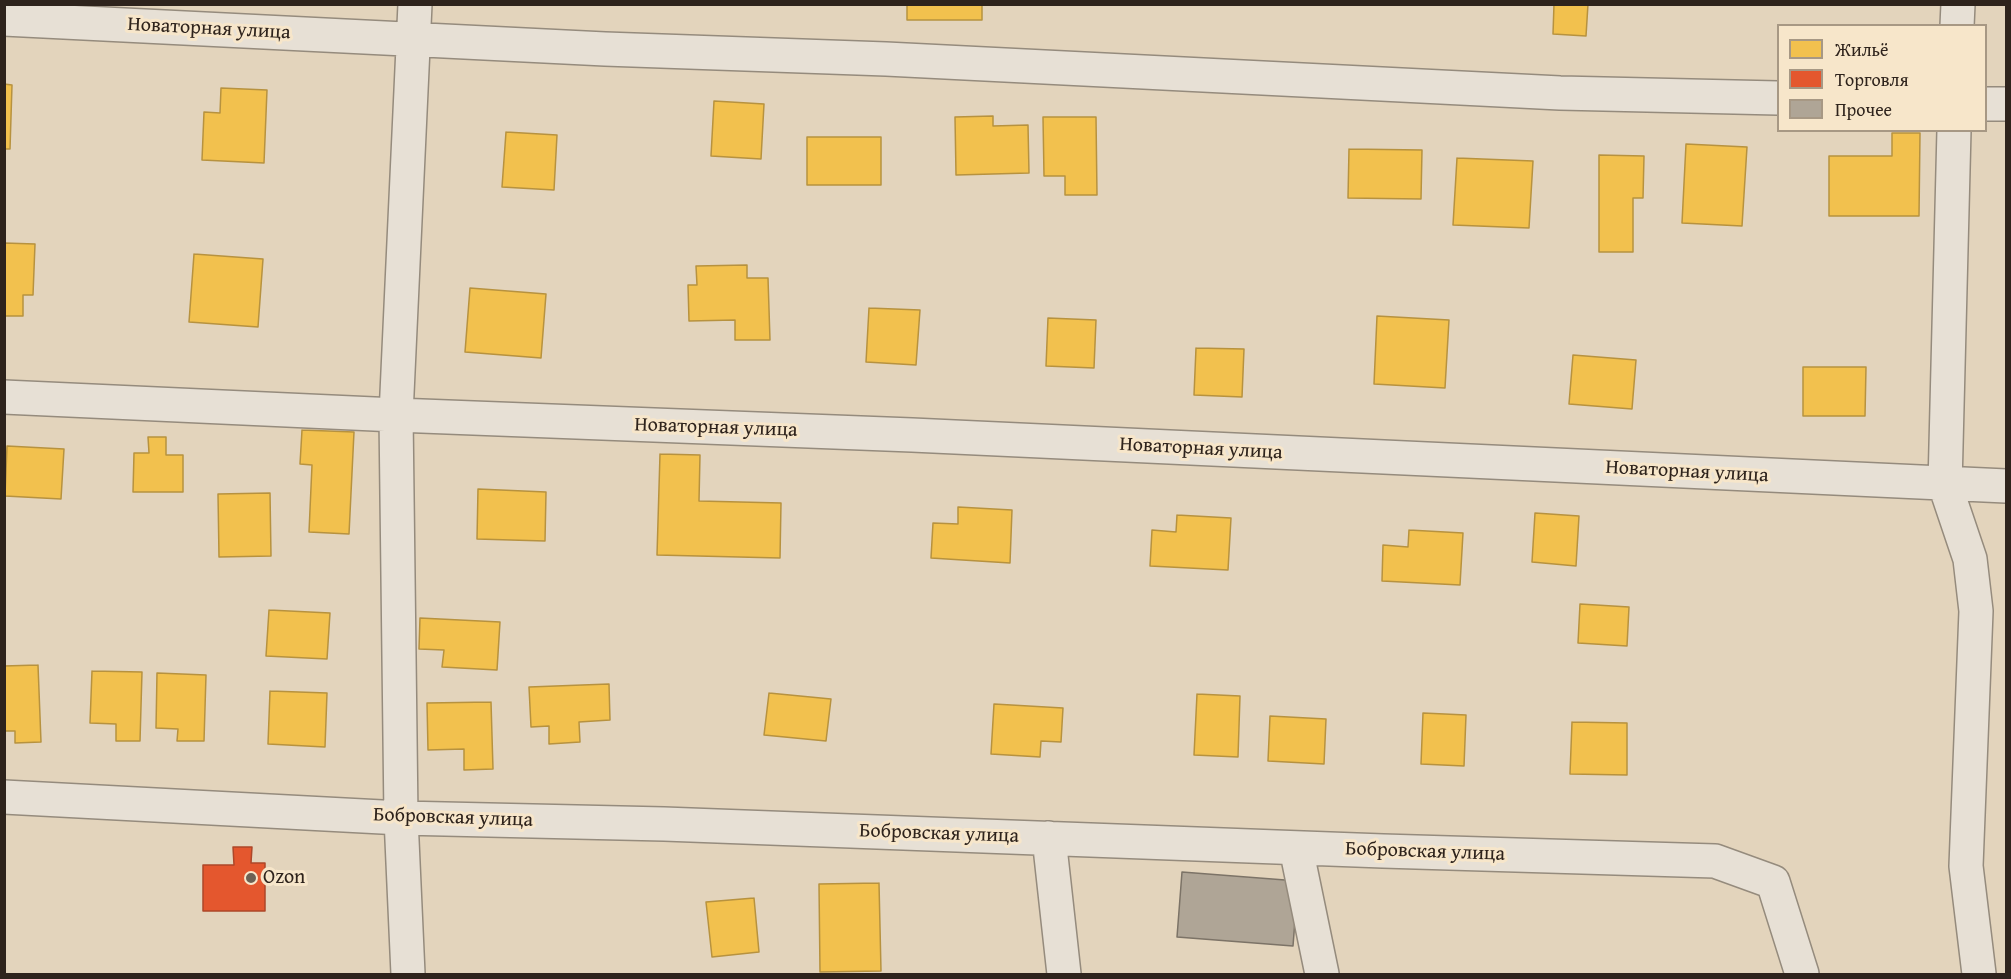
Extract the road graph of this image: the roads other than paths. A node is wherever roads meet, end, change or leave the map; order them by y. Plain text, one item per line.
1 (415, 4) edge
2 (1958, 4) edge
3 (4, 19) edge
4 (1957, 24) edge
5 (414, 39) junction
6 (1777, 98) edge
7 (1987, 104) edge
8 (2007, 104) edge
9 (1954, 132) edge
10 (4, 397) edge
11 (396, 415) junction
12 (1945, 485) junction
13 (2007, 486) edge
14 (4, 797) edge
15 (401, 818) junction
16 (1049, 838) junction
17 (1296, 848) junction
18 (408, 975) edge
19 (1064, 975) edge
20 (1322, 975) edge
21 (1802, 975) edge
22 (1979, 975) edge

1 - 5 street
2 - 4 street
3 - 5 street, Новаторная улица
5 - 6 street, Новаторная улица
5 - 11 street
7 - 8 street
9 - 12 street
10 - 11 street, Новаторная улица
11 - 12 street, Новаторная улица
11 - 15 street
12 - 13 street, Новаторная улица
12 - 22 street
14 - 15 street, Бобровская улица
15 - 16 street, Бобровская улица
15 - 18 street
16 - 17 street, Бобровская улица
16 - 19 street
17 - 20 street
17 - 21 street, Бобровская улица

